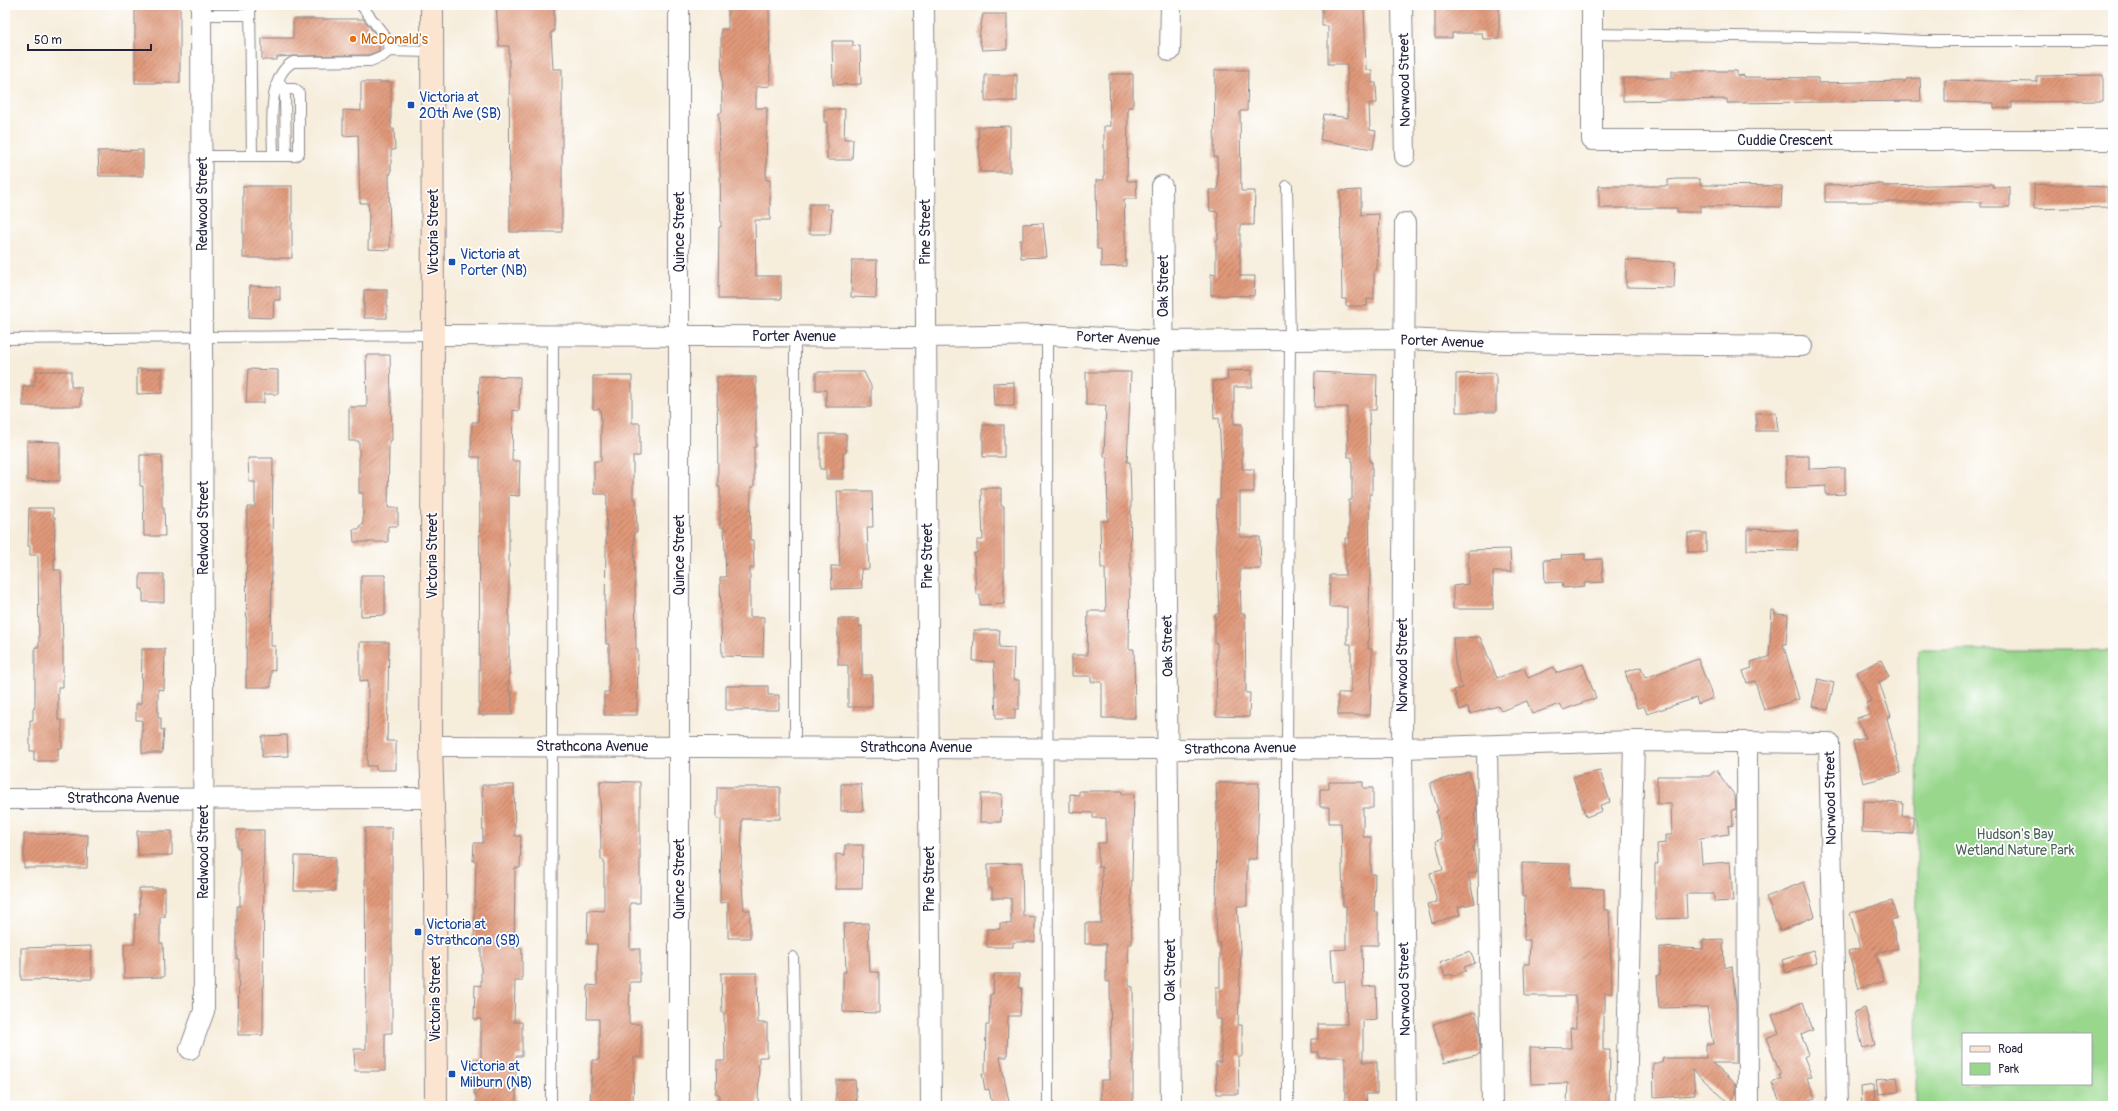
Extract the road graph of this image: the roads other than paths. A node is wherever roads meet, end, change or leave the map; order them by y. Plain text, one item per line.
1 (360, 5) edge
2 (432, 5) edge
3 (679, 5) edge
4 (924, 5) edge
5 (1171, 5) edge
6 (1402, 5) edge
7 (1592, 5) edge
8 (201, 10) edge
9 (250, 10) edge
10 (1592, 34) junction
11 (2113, 41) edge
12 (389, 50) junction
13 (1170, 51) dead end
14 (432, 52) junction
15 (281, 85) junction
16 (2113, 140) edge
17 (202, 156) junction
18 (252, 156) junction
19 (273, 156) junction
20 (286, 156) junction
21 (1405, 156) dead end
22 (1162, 186) dead end
23 (1286, 186) dead end
24 (1405, 223) dead end
25 (1047, 334) junction
26 (433, 335) junction
27 (553, 336) junction
28 (795, 336) junction
29 (202, 337) junction
30 (679, 337) junction
31 (925, 337) junction
32 (5, 339) edge
33 (1290, 339) junction
34 (1404, 339) junction
35 (1163, 341) junction
36 (1802, 346) dead end
37 (1634, 741) junction
38 (1747, 742) junction
39 (431, 746) junction
40 (551, 746) junction
41 (1487, 746) junction
42 (678, 747) junction
43 (795, 747) junction
44 (928, 748) junction
45 (1048, 748) junction
46 (1287, 748) junction
47 (1402, 748) junction
48 (1169, 749) junction
49 (203, 798) junction
50 (432, 798) junction
51 (5, 799) edge
52 (793, 957) dead end
53 (190, 1049) dead end
54 (436, 1106) edge
55 (551, 1106) edge
56 (678, 1106) edge
57 (796, 1106) edge
58 (930, 1106) edge
59 (1048, 1106) edge
60 (1171, 1106) edge
61 (1288, 1106) edge
62 (1406, 1106) edge
63 (1492, 1106) edge
64 (1626, 1106) edge
65 (1748, 1106) edge
66 (1837, 1106) edge

1 - 12 lane
2 - 14 street, Victoria Street
3 - 30 street, Quince Street
4 - 31 street, Pine Street
5 - 13 street
6 - 21 street, Norwood Street
7 - 10 street, Cuddie Crescent
8 - 9 lane
8 - 17 street, Redwood Street
9 - 18 lane
10 - 11 lane
10 - 16 street, Cuddie Crescent
12 - 14 lane
12 - 15 lane
14 - 26 street, Victoria Street
15 - 19 lane
15 - 20 lane
15 - 20 lane
17 - 18 lane
17 - 29 street, Redwood Street
18 - 19 lane
19 - 20 lane
22 - 35 street, Oak Street
23 - 33 lane
24 - 34 street, Norwood Street
25 - 31 street, Porter Avenue
25 - 35 street, Porter Avenue
25 - 45 lane
26 - 27 street, Porter Avenue
26 - 29 lane
26 - 39 street, Victoria Street
27 - 30 street, Porter Avenue
27 - 40 lane
28 - 30 street, Porter Avenue
28 - 31 street, Porter Avenue
28 - 43 lane
29 - 32 lane
29 - 49 street, Redwood Street
30 - 42 street, Quince Street
31 - 44 street, Pine Street
33 - 34 street, Porter Avenue
33 - 35 street, Porter Avenue
33 - 46 lane
34 - 36 street, Porter Avenue
34 - 47 street, Norwood Street
35 - 48 street, Oak Street
37 - 38 street, Strathcona Avenue
37 - 41 street, Strathcona Avenue
37 - 64 street
38 - 65 street
38 - 66 street, Norwood Street
39 - 40 street, Strathcona Avenue
39 - 50 street, Victoria Street
40 - 42 street, Strathcona Avenue
40 - 55 lane
41 - 47 street, Strathcona Avenue
41 - 63 street
42 - 43 street, Strathcona Avenue
42 - 56 street, Quince Street
43 - 44 street, Strathcona Avenue
44 - 45 street, Strathcona Avenue
44 - 58 street, Pine Street
45 - 48 street, Strathcona Avenue
45 - 59 lane
46 - 47 street, Strathcona Avenue
46 - 48 street, Strathcona Avenue
46 - 61 lane
47 - 62 street, Norwood Street
48 - 60 street, Oak Street
49 - 50 street, Strathcona Avenue
49 - 51 street, Strathcona Avenue
49 - 53 street, Redwood Street
50 - 54 street, Victoria Street
52 - 57 lane

